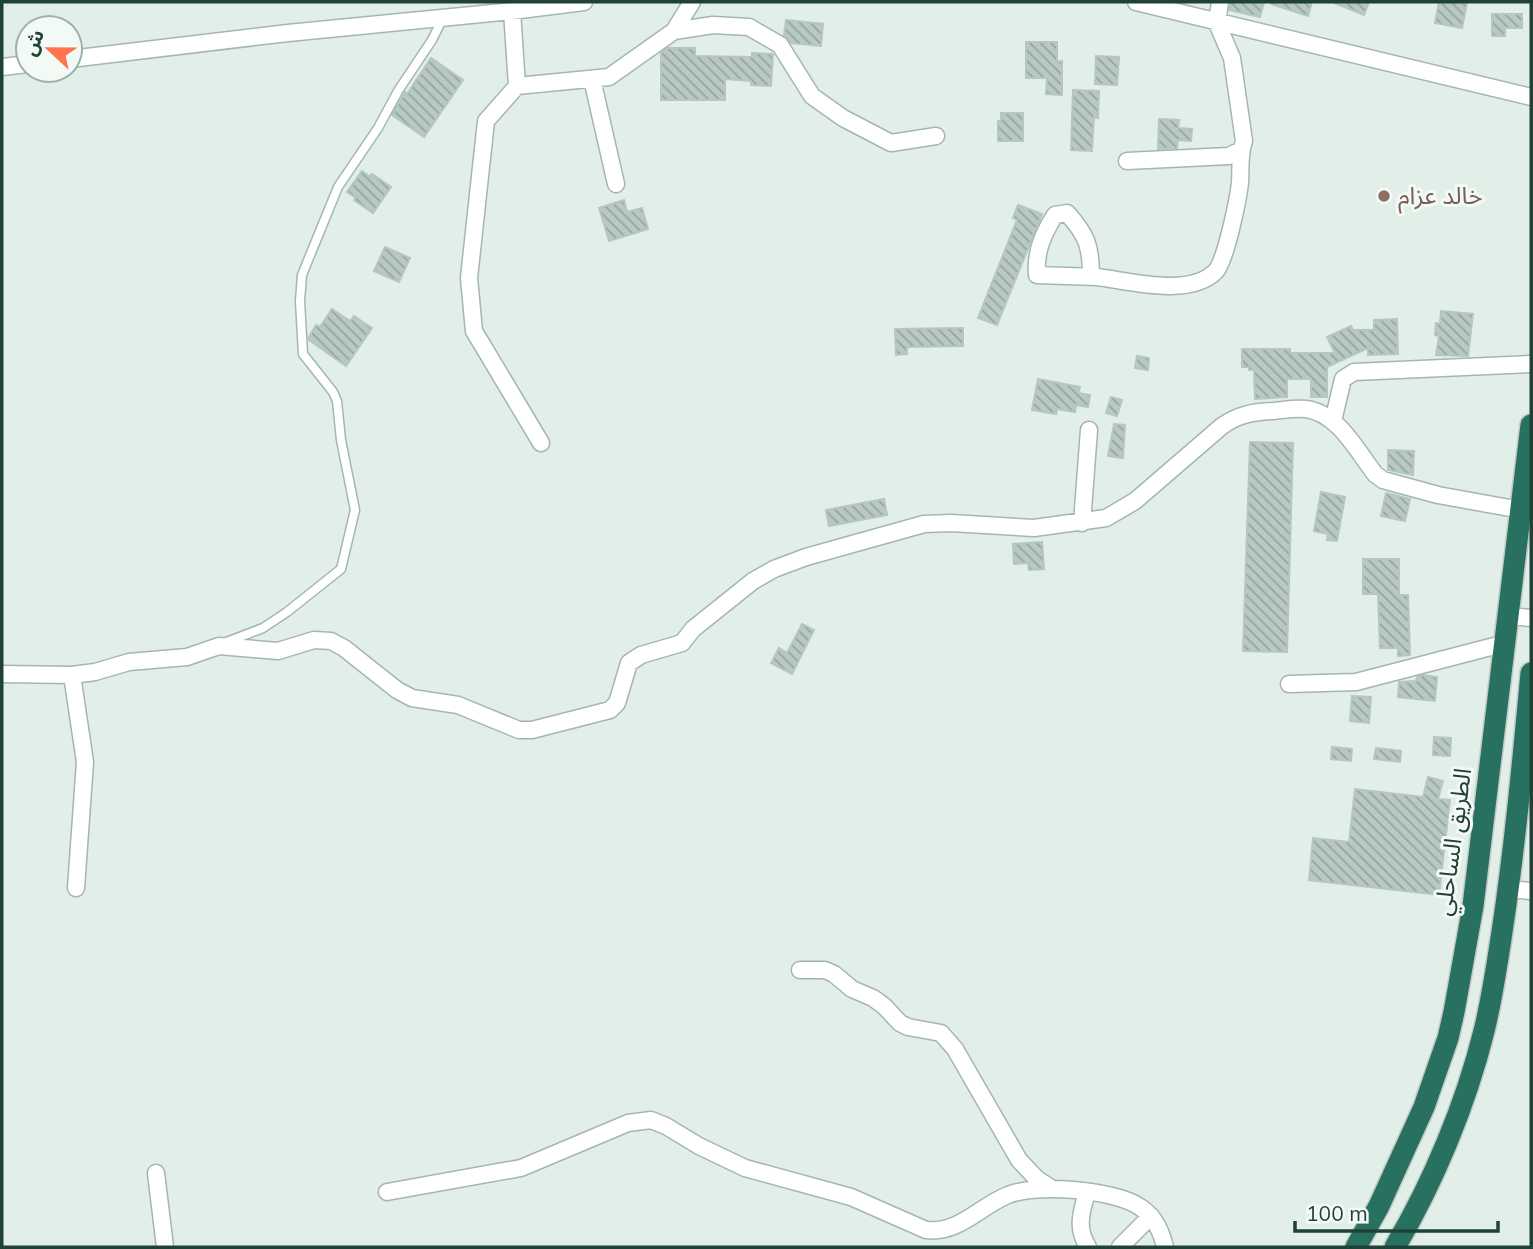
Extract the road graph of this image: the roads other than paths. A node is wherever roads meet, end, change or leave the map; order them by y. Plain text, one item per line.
1 (584, 2) edge
2 (692, 2) edge
3 (1136, 2) edge
4 (1220, 2) edge
5 (512, 11) junction
6 (443, 18) junction
7 (1217, 23) junction
8 (674, 31) junction
9 (84, 57) edge
10 (592, 79) junction
11 (517, 86) junction
12 (1531, 97) edge
13 (936, 136) dead end
14 (1241, 150) junction
15 (1127, 161) dead end
16 (616, 184) dead end
17 (1097, 277) junction
18 (1531, 364) edge
19 (1334, 421) junction
20 (1531, 425) edge
21 (1089, 430) dead end
22 (541, 443) dead end
23 (1521, 510) junction
24 (1082, 523) junction
25 (1509, 616) junction
26 (1531, 618) edge
27 (1506, 643) junction
28 (219, 646) junction
29 (1531, 673) edge
30 (2, 674) edge
31 (72, 675) junction
32 (1289, 684) dead end
33 (1524, 821) edge
34 (76, 888) dead end
35 (1508, 889) junction
36 (1531, 891) edge
37 (800, 970) dead end
38 (156, 1173) dead end
39 (1051, 1188) junction
40 (387, 1192) dead end
41 (1087, 1192) junction
42 (1151, 1216) junction
43 (165, 1247) edge
44 (1088, 1247) edge
45 (1120, 1247) edge
46 (1165, 1247) edge
47 (1356, 1247) edge
48 (1395, 1247) edge

1 - 5 street
2 - 8 street
3 - 7 street
4 - 7 street
5 - 6 street
5 - 11 street
6 - 9 street
6 - 28 lane
7 - 12 street
7 - 14 street
8 - 10 street
8 - 13 street
10 - 11 street
10 - 16 street
11 - 22 street
14 - 15 street
14 - 17 street
17 - 17 street
18 - 19 street
19 - 23 street
19 - 24 street
20 - 23 highway, الطريق الساحلي
21 - 24 street
23 - 25 highway, الطريق الساحلي
24 - 28 street
25 - 26 street
25 - 27 highway, الطريق الساحلي
27 - 32 street
27 - 47 highway, الطريق الساحلي
28 - 31 street
29 - 33 highway
30 - 31 street
31 - 34 street
33 - 35 highway
35 - 36 street
35 - 48 highway
37 - 39 street
38 - 43 street
39 - 40 street
39 - 41 street
41 - 42 street
41 - 44 street
42 - 45 street
42 - 46 street

